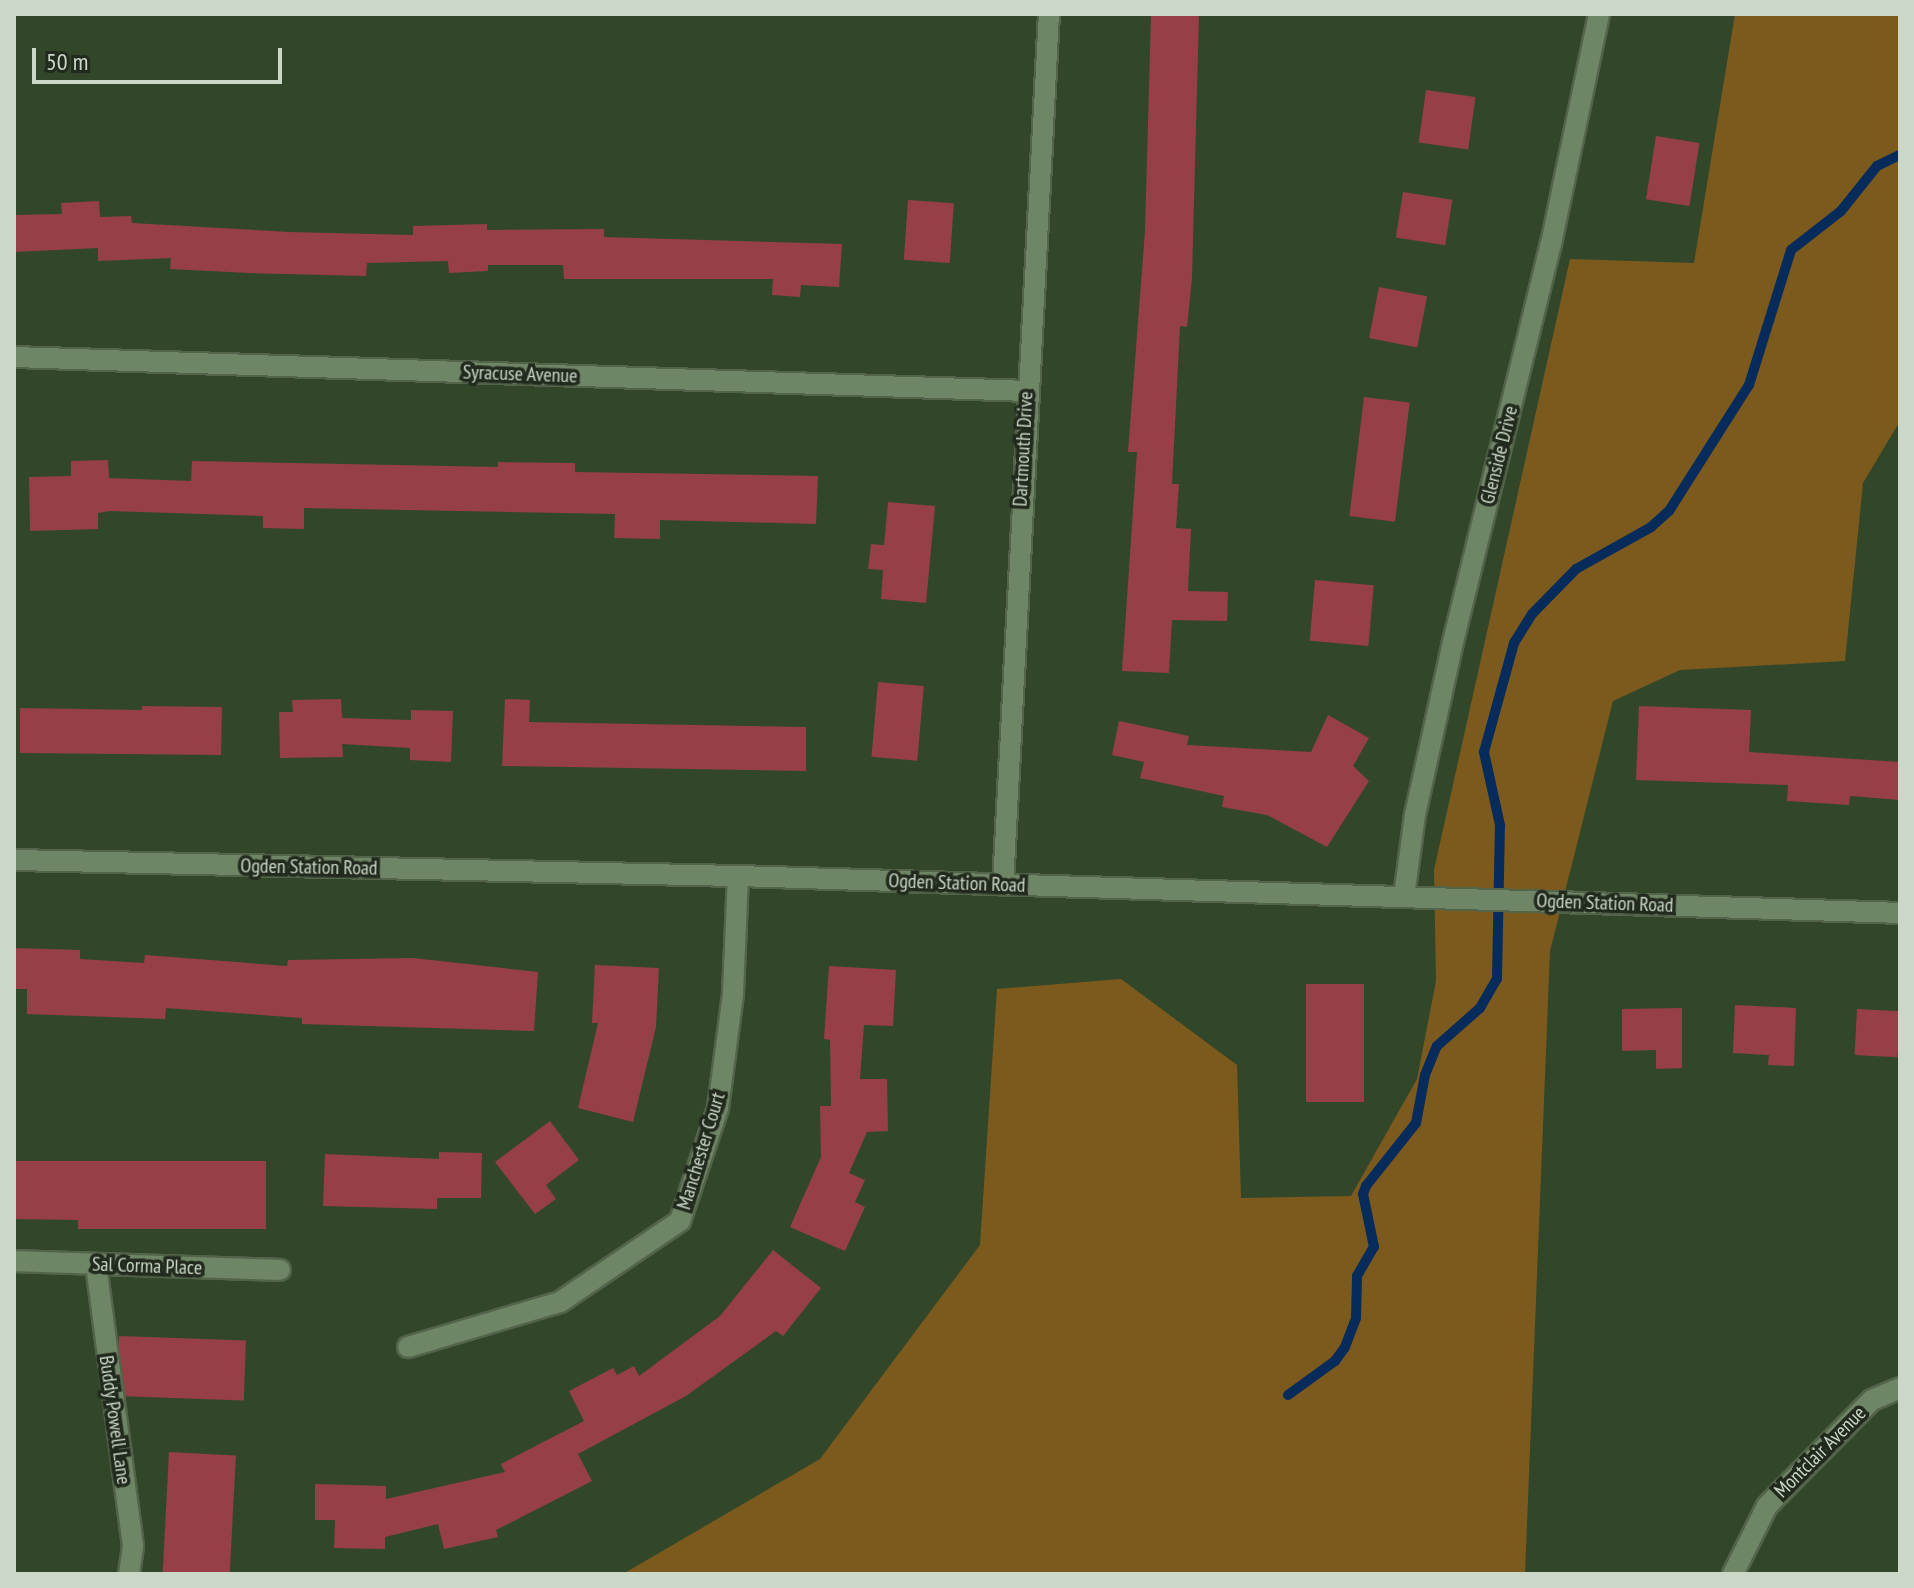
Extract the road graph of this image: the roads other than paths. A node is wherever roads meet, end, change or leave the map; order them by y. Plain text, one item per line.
1 (1049, 14) edge
2 (1599, 14) edge
3 (14, 357) edge
4 (1026, 391) junction
5 (14, 860) edge
6 (738, 876) junction
7 (1003, 885) junction
8 (1404, 897) junction
9 (1900, 913) edge
10 (14, 1261) edge
11 (96, 1265) junction
12 (280, 1270) dead end
13 (408, 1347) dead end
14 (1900, 1388) edge
15 (129, 1574) edge
16 (1733, 1574) edge

1 - 4 street, Dartmouth Drive
2 - 8 street, Glenside Drive
3 - 4 street, Syracuse Avenue
4 - 7 street, Dartmouth Drive
5 - 6 street, Ogden Station Road
6 - 7 street, Ogden Station Road
6 - 13 street, Manchester Court
7 - 8 street, Ogden Station Road
8 - 9 street, Ogden Station Road
10 - 11 street, Sal Corma Place
11 - 12 street, Sal Corma Place
11 - 15 street, Buddy Powell Lane
14 - 16 street, Montclair Avenue

